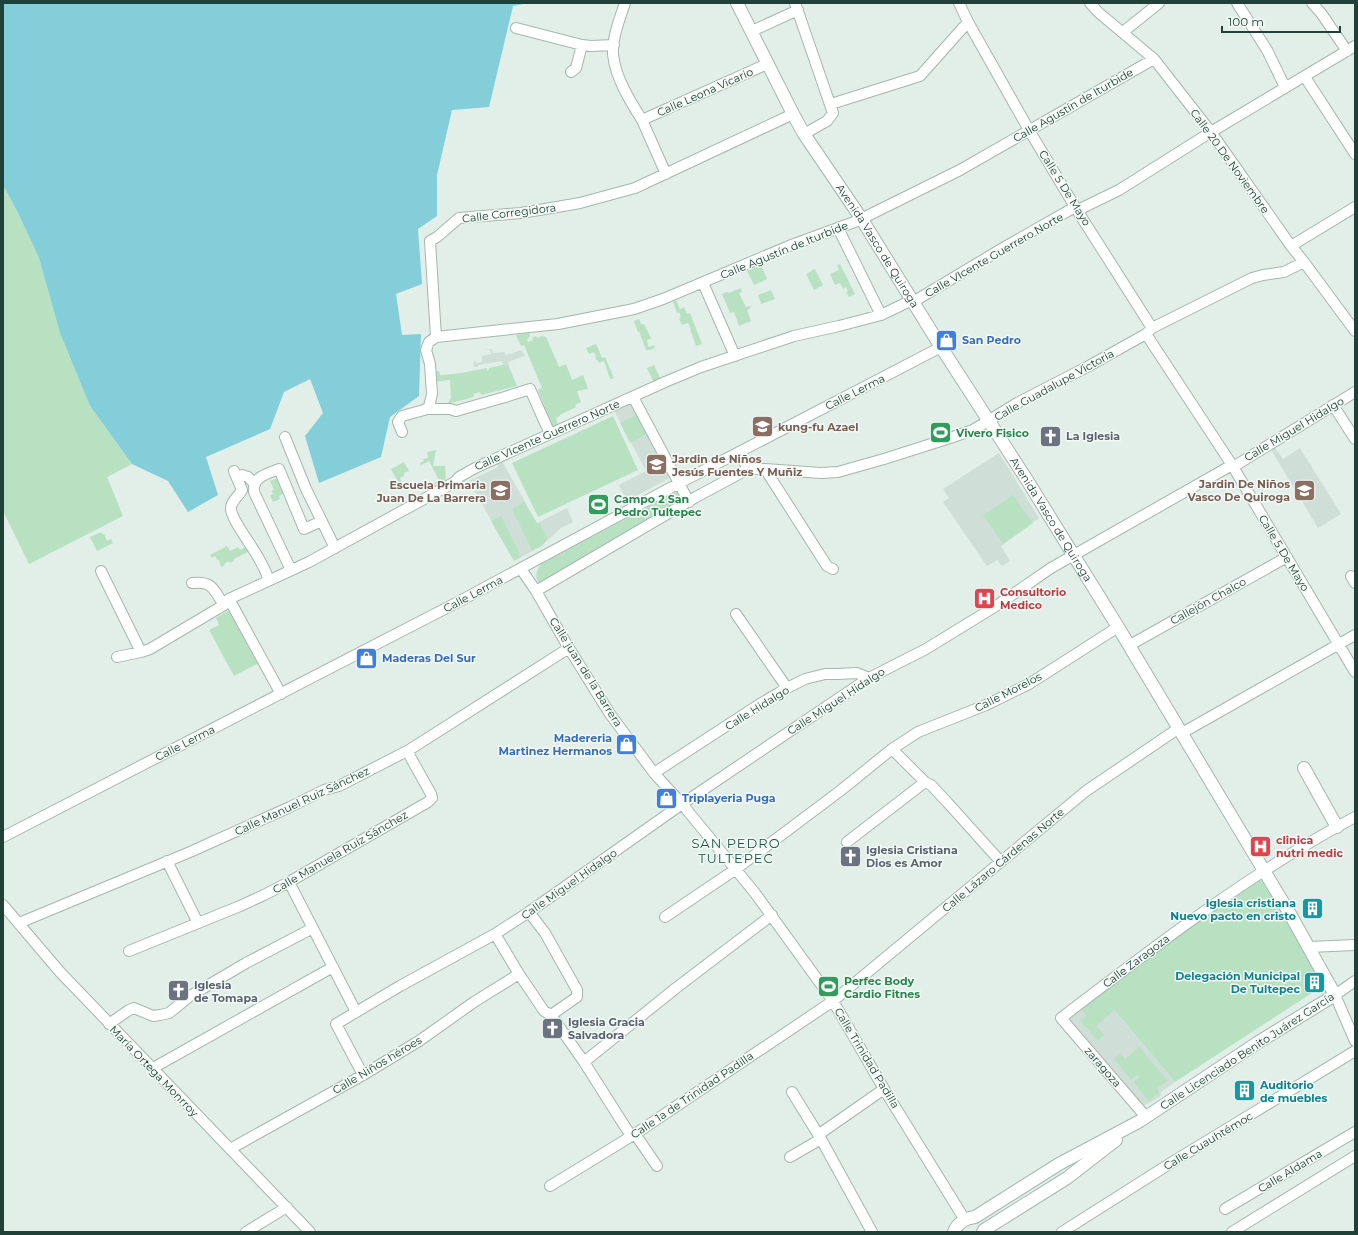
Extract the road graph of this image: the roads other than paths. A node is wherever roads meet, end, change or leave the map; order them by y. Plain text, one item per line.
1 (625, 3) edge
2 (737, 3) edge
3 (959, 3) edge
4 (1090, 3) edge
5 (1159, 3) edge
6 (1237, 3) edge
7 (1312, 3) edge
8 (797, 6) edge
9 (968, 22) junction
10 (516, 28) dead end
11 (752, 31) junction
12 (1123, 32) junction
13 (582, 45) junction
14 (614, 45) junction
15 (1351, 49) edge
16 (1154, 58) junction
17 (768, 64) junction
18 (571, 72) dead end
19 (1305, 77) junction
20 (1285, 87) junction
21 (831, 104) junction
22 (793, 114) junction
23 (642, 120) junction
24 (1029, 130) junction
25 (1210, 132) junction
26 (804, 134) junction
27 (1355, 154) edge
28 (666, 174) junction
29 (1355, 207) edge
30 (1077, 208) junction
31 (861, 218) junction
32 (838, 228) junction
33 (1291, 246) junction
34 (1304, 262) junction
35 (703, 283) junction
36 (913, 301) junction
37 (880, 315) junction
38 (1149, 331) junction
39 (1355, 331) edge
40 (432, 339) junction
41 (941, 347) junction
42 (735, 356) junction
43 (533, 381) dead end
44 (1355, 392) edge
45 (633, 396) junction
46 (1334, 405) junction
47 (427, 409) junction
48 (988, 421) junction
49 (402, 432) dead end
50 (552, 433) junction
51 (285, 438) dead end
52 (1355, 439) edge
53 (739, 452) junction
54 (1232, 466) junction
55 (748, 469) junction
56 (765, 469) junction
57 (254, 483) junction
58 (680, 483) junction
59 (690, 502) junction
60 (322, 521) junction
61 (335, 548) junction
62 (1074, 555) junction
63 (1287, 557) junction
64 (521, 569) junction
65 (291, 570) junction
66 (833, 570) dead end
67 (100, 571) dead end
68 (269, 580) junction
69 (192, 583) dead end
70 (536, 591) junction
71 (227, 602) junction
72 (736, 614) dead end
73 (1118, 627) junction
74 (1355, 634) edge
75 (1338, 644) junction
76 (1130, 645) junction
77 (569, 648) junction
78 (140, 652) junction
79 (117, 657) dead end
80 (1355, 672) edge
81 (869, 678) junction
82 (787, 688) junction
83 (281, 694) junction
84 (1181, 730) junction
85 (892, 749) junction
86 (407, 751) junction
87 (1304, 768) dead end
88 (654, 773) junction
89 (925, 782) junction
90 (682, 804) junction
91 (1355, 817) edge
92 (1337, 827) junction
93 (3, 837) edge
94 (847, 842) dead end
95 (167, 861) junction
96 (1001, 862) junction
97 (736, 869) junction
98 (1264, 870) junction
99 (289, 882) junction
100 (3, 905) edge
101 (529, 912) junction
102 (772, 915) junction
103 (665, 917) dead end
104 (19, 923) junction
105 (198, 923) junction
106 (314, 928) junction
107 (495, 934) junction
108 (1355, 945) edge
109 (1309, 947) junction
110 (129, 951) dead end
111 (333, 967) junction
112 (519, 974) junction
113 (1355, 981) edge
114 (1335, 995) junction
115 (833, 1001) junction
116 (356, 1012) junction
117 (551, 1015) junction
118 (1061, 1018) joint
119 (110, 1024) junction
120 (1355, 1041) edge
121 (1355, 1052) edge
122 (584, 1062) junction
123 (153, 1068) junction
124 (363, 1075) junction
125 (884, 1089) junction
126 (792, 1092) dead end
127 (1143, 1119) junction
128 (1355, 1132) edge
129 (633, 1135) junction
130 (819, 1137) junction
131 (230, 1149) junction
132 (1355, 1156) edge
133 (790, 1157) dead end
134 (657, 1166) dead end
135 (550, 1186) dead end
136 (286, 1207) junction
137 (1226, 1209) dead end
138 (970, 1218) junction
139 (984, 1231) edge
140 (246, 1232) edge
141 (310, 1232) edge
142 (872, 1232) edge
143 (954, 1232) edge
144 (1062, 1232) edge
145 (1232, 1232) edge

1 - 14 street
2 - 11 street, Avenida Vasco de Quiroga
3 - 9 street, Calle 5 De Mayo
4 - 12 street, Calle 20 De Noviembre
5 - 12 street
6 - 20 street
7 - 15 street
8 - 11 street
8 - 21 street
9 - 21 street
9 - 24 street, Calle 5 De Mayo
10 - 13 street
11 - 17 street, Avenida Vasco de Quiroga
12 - 16 street, Calle 20 De Noviembre
13 - 14 street
13 - 18 street
14 - 23 street
15 - 19 street, Calle VIcente Guerrero Norte
16 - 24 street, Calle Agustín de Iturbide
16 - 25 street, Calle 20 De Noviembre
17 - 22 street, Avenida Vasco de Quiroga
17 - 23 street, Calle Leona Vicario
19 - 20 street, Calle VIcente Guerrero Norte
19 - 27 street
20 - 25 street, Calle VIcente Guerrero Norte
21 - 26 street
22 - 26 street, Avenida Vasco de Quiroga
22 - 28 street, Calle Corregidora
23 - 28 street
24 - 30 street, Calle 5 De Mayo
24 - 31 street, Calle Agustín de Iturbide
25 - 30 street, Calle VIcente Guerrero Norte
25 - 33 street, Calle 20 De Noviembre
26 - 31 street, Avenida Vasco de Quiroga
28 - 40 street, Calle Corregidora
29 - 33 street
30 - 36 street, Calle VIcente Guerrero Norte
30 - 38 street, Calle 5 De Mayo
31 - 32 street, Calle Agustín de Iturbide
31 - 36 street, Avenida Vasco de Quiroga
32 - 35 street, Calle Agustín de Iturbide
32 - 37 street
33 - 34 street, Calle 20 De Noviembre
34 - 38 street, Calle Guadalupe Victoria
34 - 39 street, Calle 20 De Noviembre
35 - 40 street, Calle Agustín de Iturbide
35 - 42 street
36 - 37 street, Calle VIcente Guerrero Norte
36 - 41 street, Avenida Vasco de Quiroga
37 - 42 street, Calle VIcente Guerrero Norte
38 - 48 street, Calle Guadalupe Victoria
38 - 54 street, Calle 5 De Mayo
40 - 47 street
41 - 48 street, Avenida Vasco de Quiroga
41 - 53 street, Calle Lerma
42 - 45 street, Calle VIcente Guerrero Norte
43 - 50 street
44 - 46 street, Calle Miguel Hidalgo
45 - 50 street, Calle VIcente Guerrero Norte
45 - 58 street
46 - 52 street
46 - 54 street, Calle Miguel Hidalgo
47 - 49 street
47 - 50 street
48 - 56 street, Calle Guadalupe Victoria
48 - 62 street, Avenida Vasco de Quiroga
50 - 61 street, Calle VIcente Guerrero Norte
51 - 60 street
53 - 55 street
53 - 58 street, Calle Lerma
54 - 62 street, Calle Miguel Hidalgo
54 - 63 street, Calle 5 De Mayo
55 - 56 street, Calle Guadalupe Victoria
55 - 59 street, Calle Guadalupe Victoria
56 - 66 street
57 - 60 street
57 - 65 street
57 - 68 street
58 - 59 street
58 - 64 street, Calle Lerma
59 - 70 street, Calle Guadalupe Victoria
60 - 61 street
61 - 65 street, Calle VIcente Guerrero Norte
62 - 73 street, Avenida Vasco de Quiroga
62 - 81 street, Calle Miguel Hidalgo
63 - 75 street, Calle 5 De Mayo
63 - 76 street, Callejón Chalco
64 - 70 street, Calle juan de la Barrera
64 - 83 street, Calle Lerma
65 - 68 street, Calle VIcente Guerrero Norte
67 - 78 street
68 - 71 street, Calle VIcente Guerrero Norte
69 - 71 street
70 - 77 street, Calle juan de la Barrera
71 - 78 street, Calle VIcente Guerrero Norte
71 - 83 street
72 - 82 street
73 - 76 street, Avenida Vasco de Quiroga
73 - 85 street, Calle Morelos
74 - 75 street, Calle Lázaro Cárdenas Norte
75 - 80 street, Calle 5 De Mayo
75 - 84 street, Calle Lázaro Cárdenas Norte
76 - 84 street, Avenida Vasco de Quiroga
77 - 86 street, Calle Manuel Ruiz Sánchez
77 - 88 street, Calle juan de la Barrera
78 - 79 street, Calle VIcente Guerrero Norte
81 - 82 street, Calle Hidalgo
81 - 90 street, Calle Miguel Hidalgo
82 - 88 street, Calle Hidalgo
83 - 93 street, Calle Lerma
84 - 96 street, Calle Lázaro Cárdenas Norte
84 - 98 street, Avenida Vasco de Quiroga
85 - 89 street
85 - 97 street, Calle Morelos
86 - 95 street, Calle Manuel Ruiz Sánchez
86 - 99 street, Calle Manuela Ruíz Sánchez
87 - 92 street
88 - 90 street, Calle Trinidad Padilla
89 - 94 street
89 - 96 street
90 - 97 street, Calle Trinidad Padilla
90 - 101 street, Calle Miguel Hidalgo
91 - 92 street, Calle Zaragoza
92 - 98 street, Calle Zaragoza
95 - 104 street, Calle Manuel Ruiz Sánchez
95 - 105 street
96 - 115 street, Calle Lázaro Cárdenas Norte
97 - 102 street, Calle Trinidad Padilla
97 - 103 street, Calle Morelos
98 - 109 street, Avenida Vasco de Quiroga
98 - 118 street, Calle Zaragoza
99 - 105 street, Calle Manuela Ruíz Sánchez
99 - 106 street
100 - 104 street, María Ortega Monrroy
101 - 107 street, Calle Miguel Hidalgo
101 - 117 street
102 - 115 street, Calle Trinidad Padilla
102 - 122 street
104 - 119 street, María Ortega Monrroy
105 - 110 street, Calle Manuela Ruíz Sánchez
106 - 111 street
106 - 119 street
107 - 112 street
107 - 116 street, Calle Miguel Hidalgo
108 - 109 street
109 - 114 street, Avenida Vasco de Quiroga
111 - 116 street
111 - 123 street
112 - 117 street
112 - 124 street, Calle Niños héroes
113 - 114 street, Calle Licenciado Benito Juárez García
114 - 120 street, Avenida Vasco de Quiroga
114 - 127 street, Calle Licenciado Benito Juárez García
115 - 125 street, Calle Trinidad Padilla
115 - 129 street, Calle 1a de Trinidad Padilla
116 - 124 street, Calle Miguel Hidalgo
117 - 122 street
118 - 127 street, zaragoza
119 - 123 street, María Ortega Monrroy
121 - 144 street, Calle Cuauhtémoc
122 - 129 street
123 - 131 street, María Ortega Monrroy
124 - 131 street, Calle Niños héroes
125 - 130 street
125 - 138 street, Calle Trinidad Padilla
126 - 130 street
127 - 138 street, Calle Licenciado Benito Juárez García
127 - 139 street, Calle Licenciado Benito Juárez García
128 - 137 street, Calle Aldama
129 - 134 street
129 - 135 street, Calle 1a de Trinidad Padilla
130 - 133 street
130 - 142 street
131 - 136 street, María Ortega Monrroy
132 - 145 street
136 - 140 street
136 - 141 street, María Ortega Monrroy
138 - 139 street
138 - 143 street, Calle Licenciado Benito Juárez García

